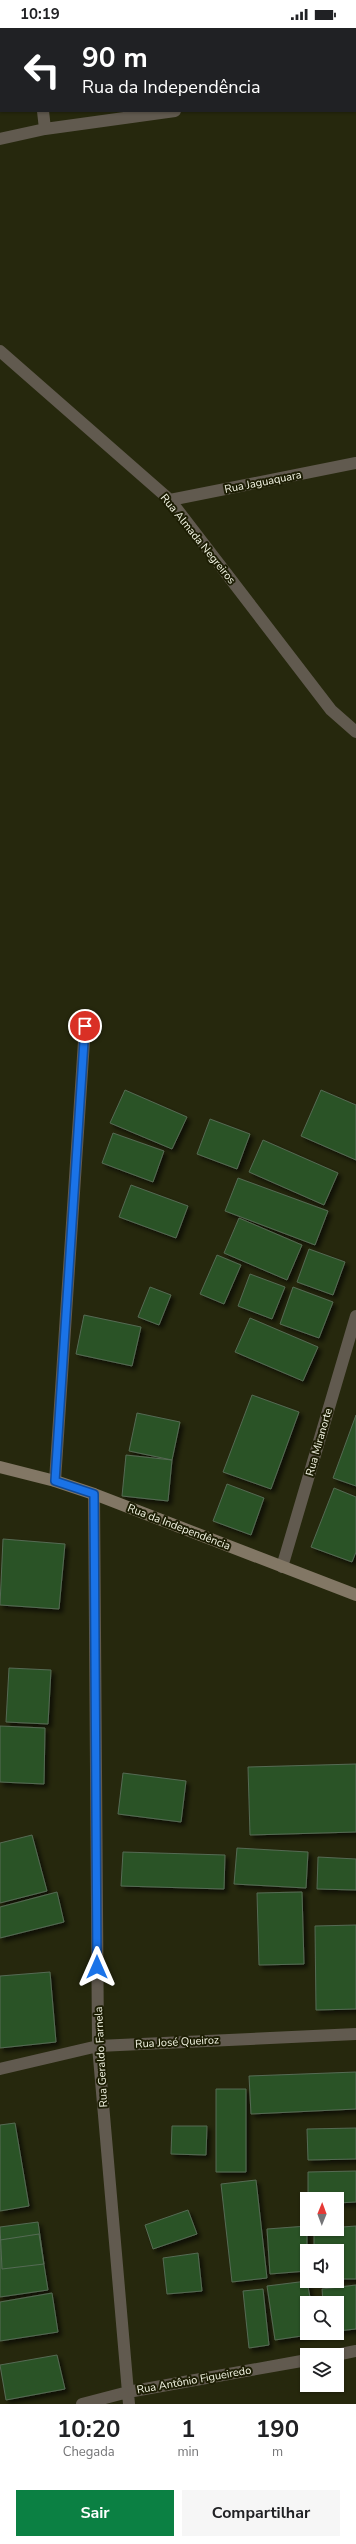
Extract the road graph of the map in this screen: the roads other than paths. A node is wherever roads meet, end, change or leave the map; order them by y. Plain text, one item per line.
1 (43, 112) edge
2 (168, 112) edge
3 (45, 129) junction
4 (0, 139) edge
5 (0, 350) edge
6 (356, 464) edge
7 (170, 500) junction
8 (356, 732) edge
9 (85, 1026) dead end
10 (356, 1316) edge
11 (0, 1467) edge
12 (55, 1481) junction
13 (94, 1494) junction
14 (282, 1567) junction
15 (356, 1595) edge
16 (356, 2034) edge
17 (98, 2046) junction
18 (0, 2070) edge
19 (356, 2351) edge
20 (344, 2353) edge
21 (300, 2361) edge
22 (128, 2398) edge
23 (82, 2404) edge

1 - 3 street
2 - 3 street
3 - 4 street
5 - 7 street, Rua Almada Negreiros
6 - 7 street, Rua Jaguaquara
7 - 8 street, Rua Almada Negreiros
9 - 12 street
10 - 14 street, Rua Miranorte
11 - 12 street, Rua da Independência
12 - 13 street, Rua da Independência
13 - 14 street, Rua da Independência
13 - 17 street, Rua Geraldo Farnela
14 - 15 street, Rua da Independência
16 - 17 street, Rua José Queiroz
17 - 18 street, Rua José Queiroz
17 - 22 street, Rua Geraldo Farnela
19 - 20 street
21 - 22 street, Rua Antônio Figueiredo
22 - 23 street, Rua Antônio Figueiredo

